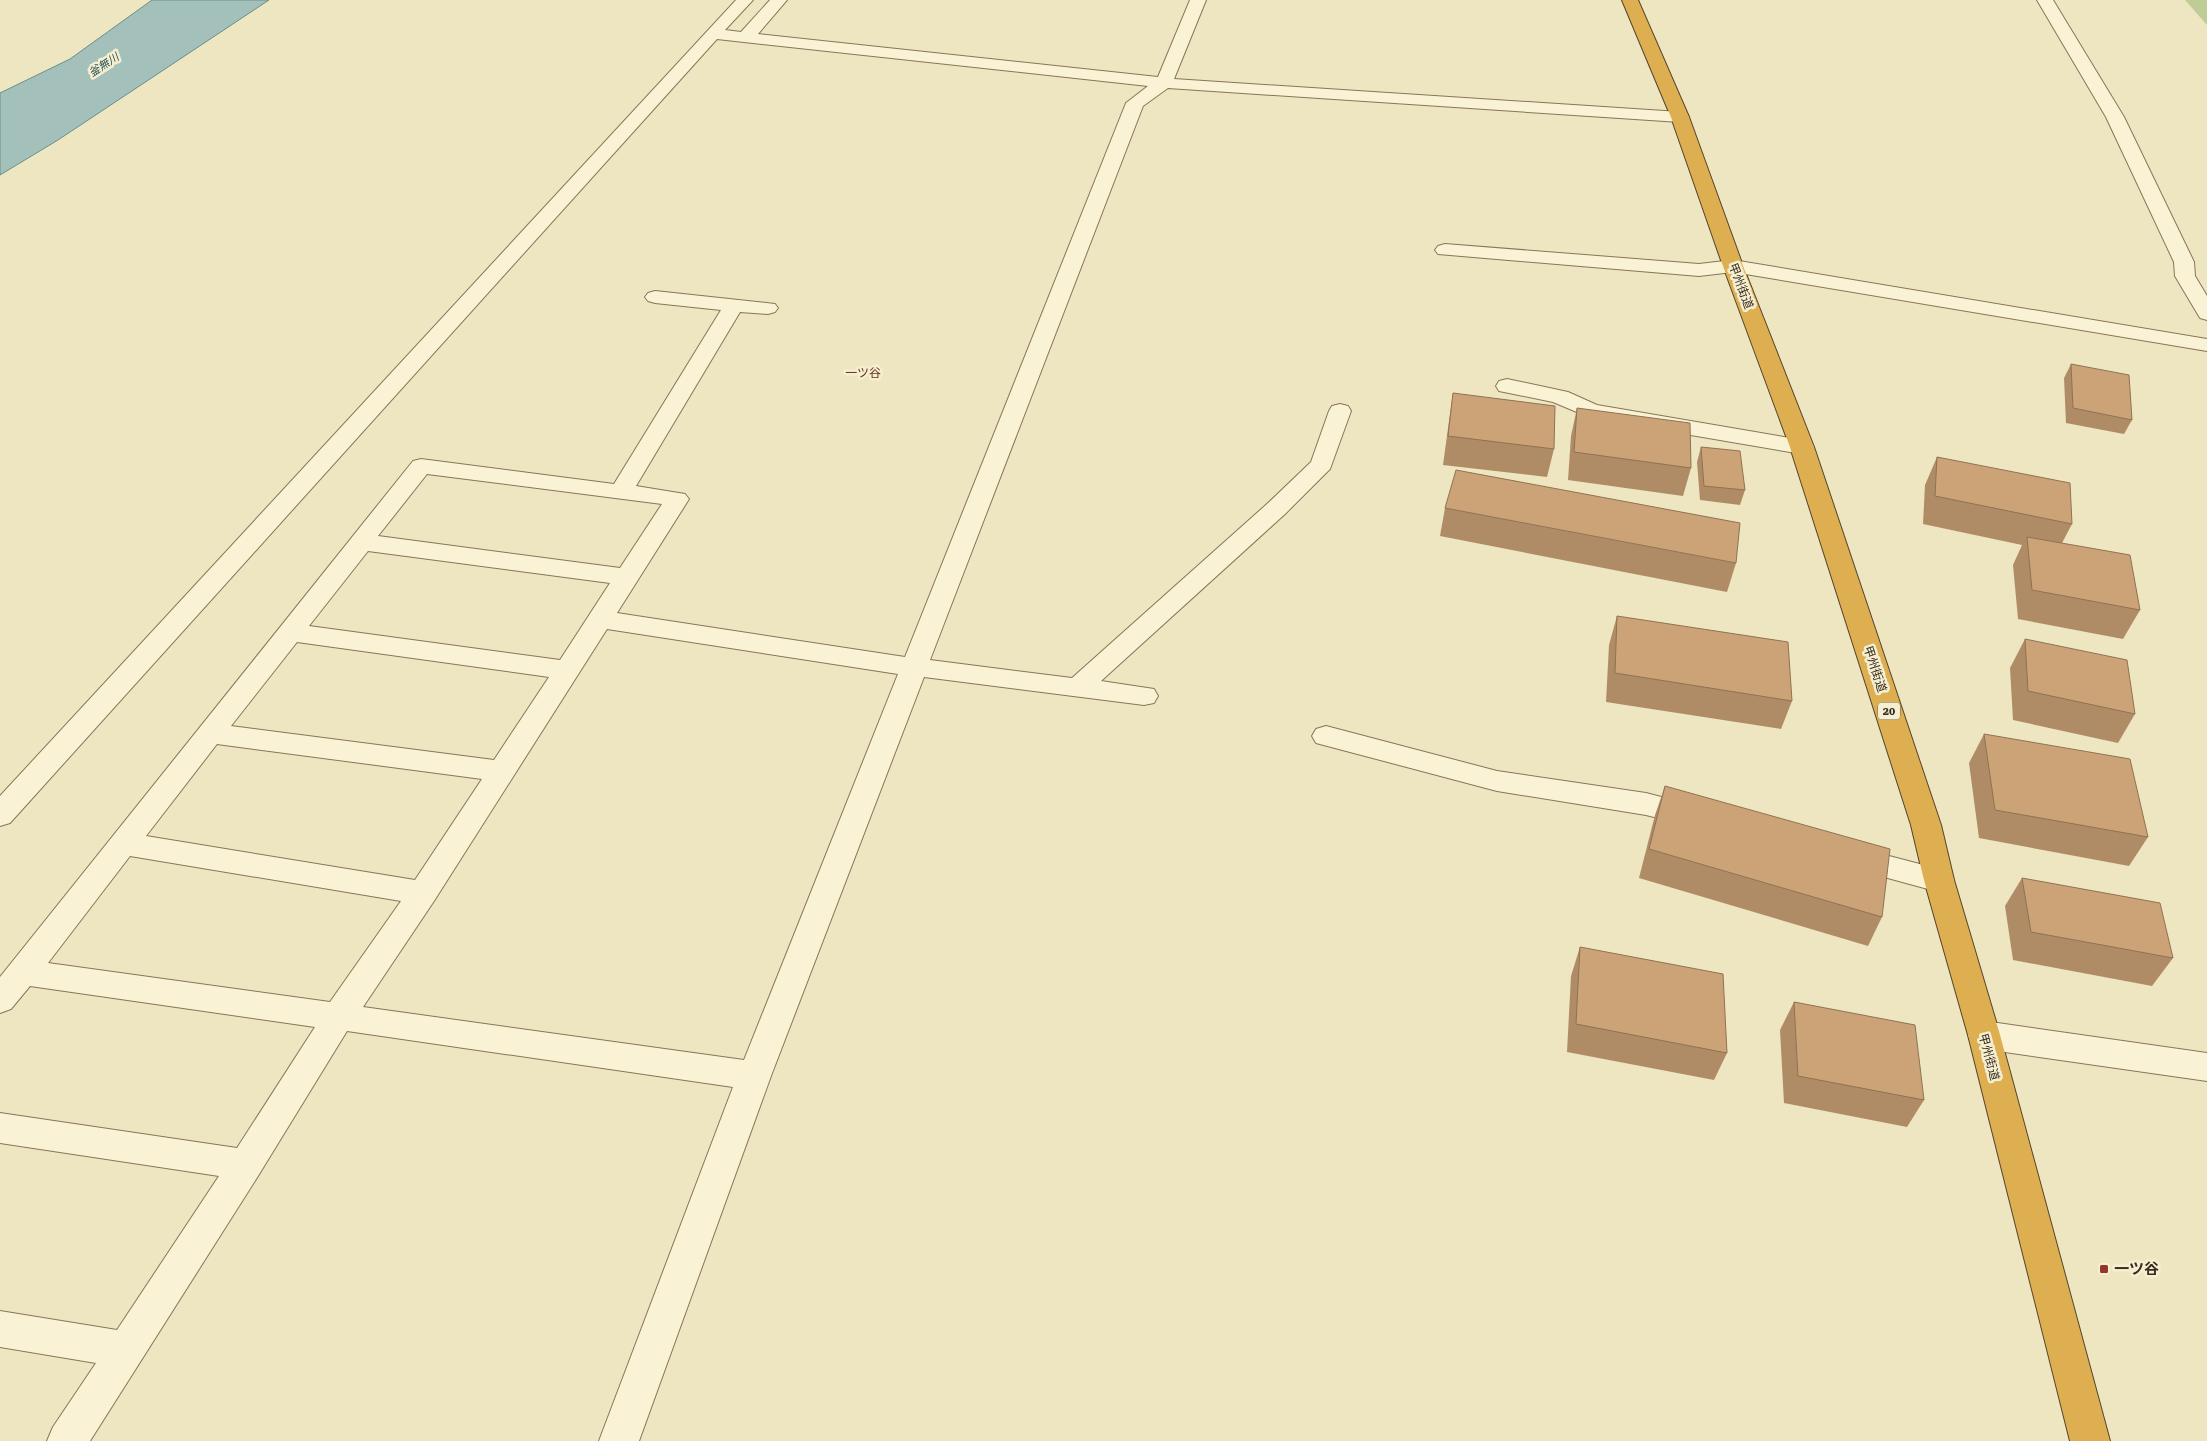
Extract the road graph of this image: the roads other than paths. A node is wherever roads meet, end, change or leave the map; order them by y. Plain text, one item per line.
1 (745, 0) edge
2 (779, 0) edge
3 (1198, 0) edge
4 (1630, 0) edge
5 (2044, 0) edge
6 (712, 34) junction
7 (745, 38) junction
8 (1164, 83) junction
9 (1680, 117) junction
10 (1445, 250) dead end
11 (1733, 266) junction
12 (655, 296) dead end
13 (734, 305) junction
14 (768, 308) dead end
15 (2207, 314) edge
16 (2207, 345) edge
17 (1507, 386) dead end
18 (1340, 411) dead end
19 (1802, 447) junction
20 (621, 492) junction
21 (362, 542) junction
22 (627, 577) junction
23 (600, 619) junction
24 (290, 632) junction
25 (914, 667) junction
26 (566, 670) junction
27 (1077, 688) junction
28 (1144, 696) dead end
29 (210, 734) junction
30 (1326, 736) dead end
31 (501, 771) junction
32 (0, 815) edge
33 (1722, 824) edge
34 (123, 844) junction
35 (1826, 851) edge
36 (1939, 880) junction
37 (422, 893) junction
38 (23, 972) junction
39 (0, 1000) edge
40 (339, 1016) junction
41 (1984, 1035) junction
42 (2207, 1067) edge
43 (754, 1076) junction
44 (0, 1128) edge
45 (246, 1165) junction
46 (0, 1329) edge
47 (127, 1350) junction
48 (67, 1441) edge
49 (619, 1441) edge
50 (2090, 1441) edge

1 - 6 street
2 - 7 street
3 - 8 street
4 - 9 highway, 甲州街道 / 20
5 - 15 street
6 - 7 street
6 - 32 street
7 - 8 street
8 - 9 street
8 - 25 street
9 - 11 highway, 甲州街道 / 20
10 - 11 street
11 - 16 street
11 - 19 highway, 甲州街道 / 20
12 - 13 street
13 - 14 street
13 - 20 street
17 - 19 street
18 - 27 street
19 - 36 highway, 甲州街道 / 20
20 - 21 street
20 - 22 street
21 - 22 street
21 - 24 street
22 - 23 street
23 - 25 street
23 - 26 street
24 - 26 street
24 - 29 street
25 - 27 street
25 - 43 street
26 - 31 street
27 - 28 street
29 - 31 street
29 - 34 street
30 - 33 street
31 - 37 street
34 - 37 street
34 - 38 street
35 - 36 street
36 - 41 highway, 甲州街道 / 20
37 - 40 street
38 - 39 street
38 - 40 street
40 - 43 street
40 - 45 street
41 - 42 street
41 - 50 highway, 甲州街道 / 20
43 - 49 street
44 - 45 street
45 - 47 street
46 - 47 street
47 - 48 street

